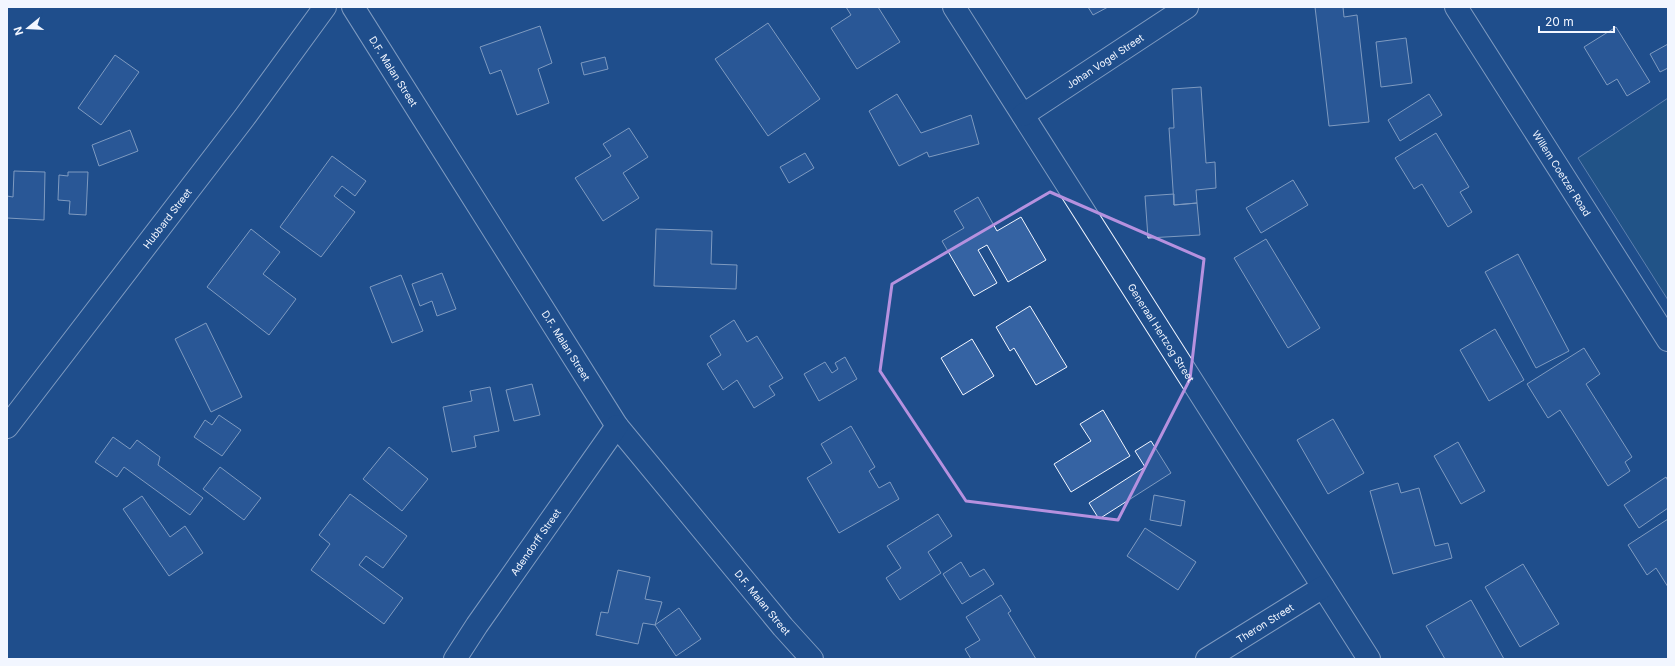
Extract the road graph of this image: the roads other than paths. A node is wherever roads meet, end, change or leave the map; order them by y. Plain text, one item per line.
1 (325, 7) edge
2 (353, 7) edge
3 (954, 7) edge
4 (1188, 7) edge
5 (1456, 7) edge
6 (1023, 115) junction
7 (1668, 340) edge
8 (617, 426) junction
9 (7, 428) edge
10 (1323, 587) junction
11 (455, 659) edge
12 (812, 659) edge
13 (1206, 659) edge
14 (1369, 659) edge

1 - 9 street, Hubbard Street
2 - 8 street, D.F. Malan Street
3 - 6 street, Generaal Hertzog Street
4 - 6 street, Johan Vogel Street
5 - 7 street, Willem Coetzer Road
6 - 10 street, Generaal Hertzog Street
8 - 11 street, Adendorff Street
8 - 12 street, D.F. Malan Street
10 - 13 street, Theron Street
10 - 14 street, Generaal Hertzog Street

